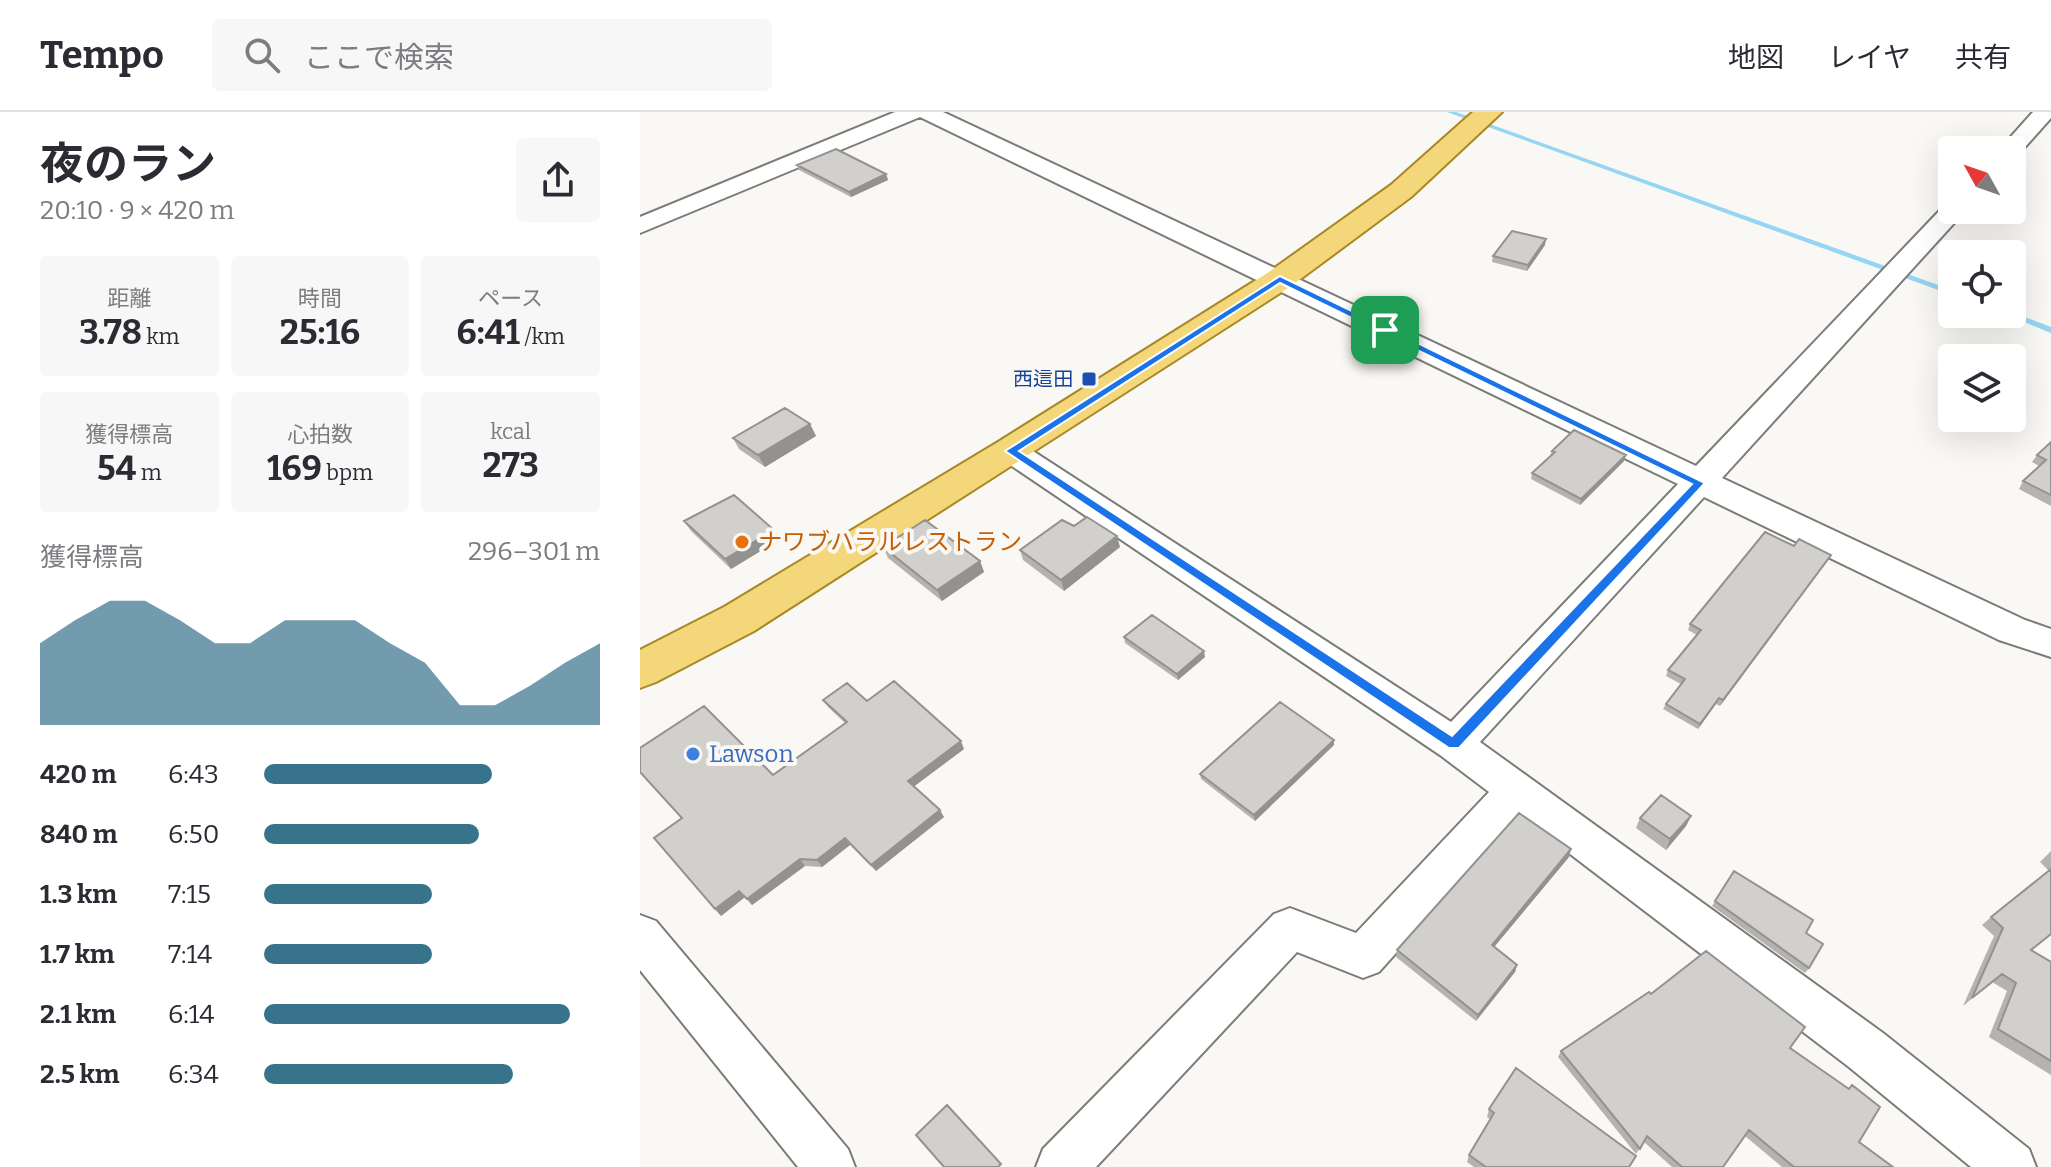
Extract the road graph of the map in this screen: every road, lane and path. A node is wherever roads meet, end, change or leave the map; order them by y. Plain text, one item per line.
1 (914, 112) edge
2 (926, 112) edge
3 (1489, 112) edge
4 (2045, 113) edge
5 (2023, 136) edge
6 (1941, 224) edge
7 (640, 226) edge
8 (1280, 279) junction
9 (1011, 451) junction
10 (1700, 483) junction
11 (2051, 643) edge
12 (640, 670) edge
13 (1454, 744) junction
14 (1517, 790) junction
15 (640, 936) edge
16 (830, 1167) edge
17 (1061, 1167) edge
18 (2011, 1167) edge

1 - 7 street
2 - 8 street
3 - 8 main road
4 - 5 street
6 - 10 street
8 - 9 main road
8 - 10 street
9 - 12 main road
9 - 13 street
10 - 11 street
10 - 13 street
13 - 14 street
14 - 17 street
14 - 18 street
15 - 16 street

